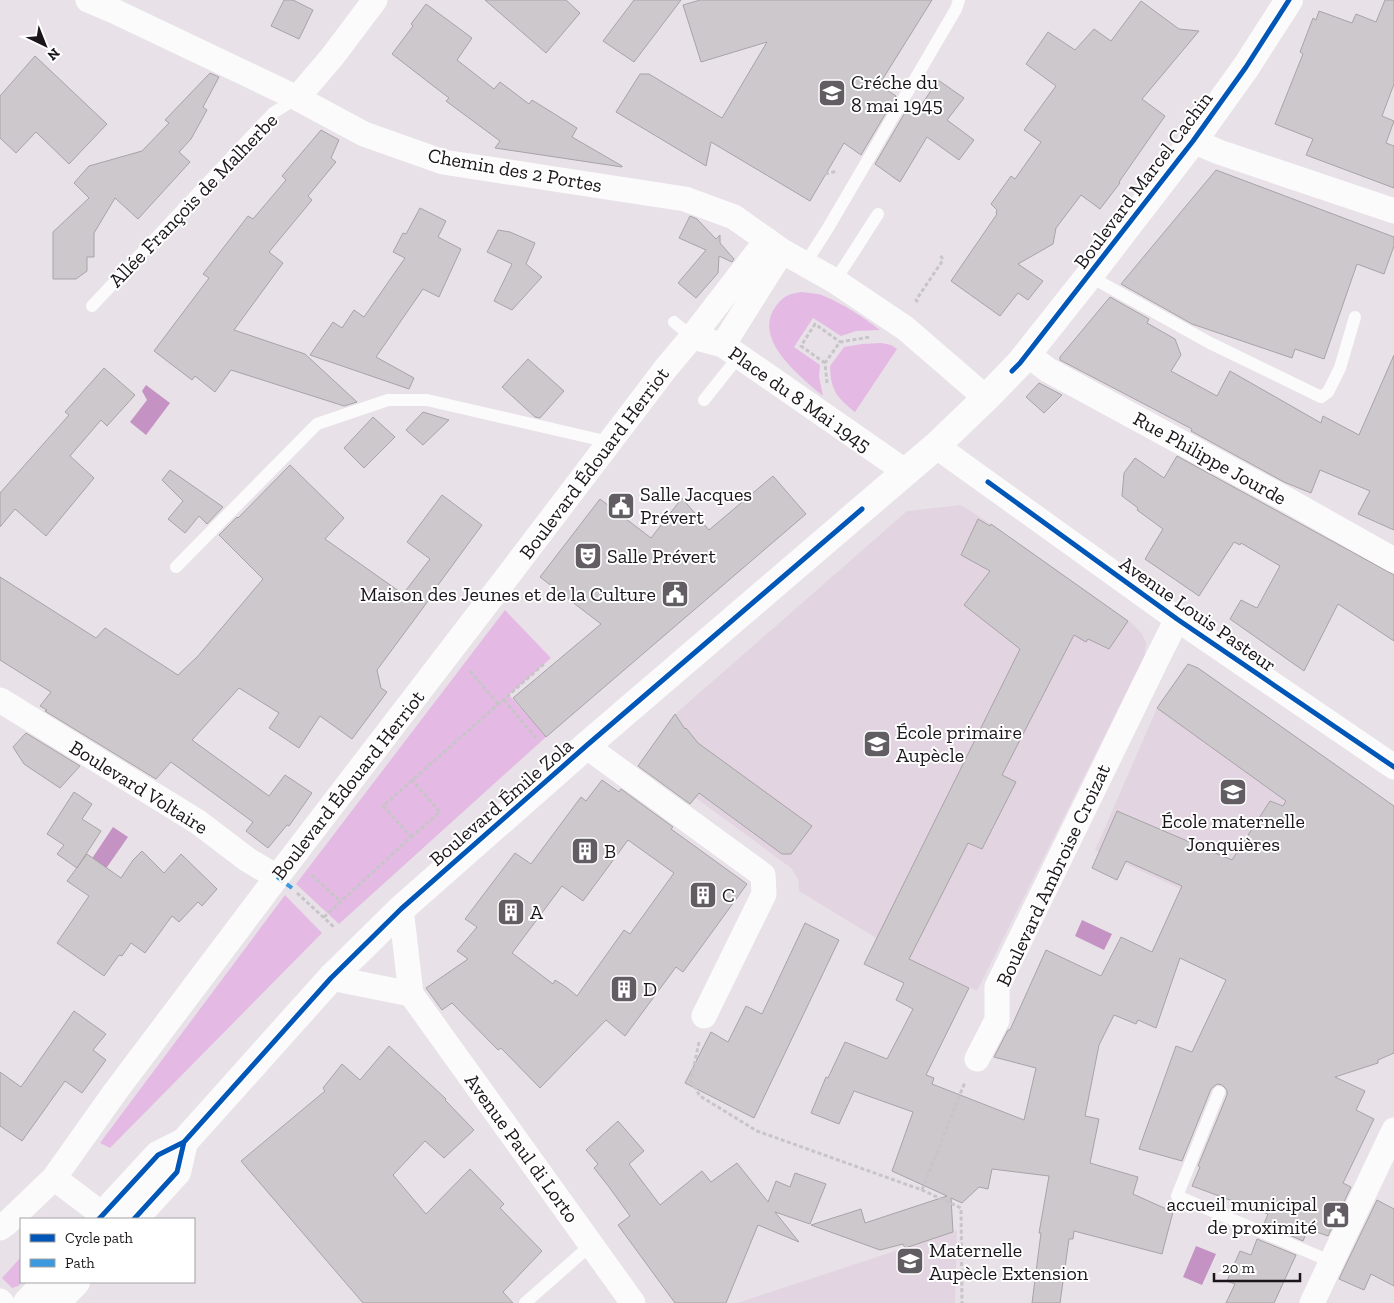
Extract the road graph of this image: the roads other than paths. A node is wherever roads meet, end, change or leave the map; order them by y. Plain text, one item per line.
1 (88, 0) edge
2 (375, 0) edge
3 (959, 0) edge
4 (1289, 0) edge
5 (298, 98) junction
6 (1193, 142) junction
7 (1394, 211) edge
8 (878, 214) dead end
9 (775, 245) junction
10 (805, 264) junction
11 (1089, 276) junction
12 (835, 281) junction
13 (92, 306) dead end
14 (1355, 317) dead end
15 (683, 330) junction
16 (731, 351) junction
17 (1027, 354) junction
18 (986, 398) junction
19 (704, 400) dead end
20 (609, 442) junction
21 (936, 446) junction
22 (906, 472) junction
23 (1394, 560) edge
24 (176, 567) dead end
25 (1177, 619) junction
26 (0, 700) edge
27 (586, 746) junction
28 (1394, 767) edge
29 (284, 882) junction
30 (401, 909) junction
31 (331, 978) junction
32 (410, 994) junction
33 (704, 1016) road end
34 (976, 1059) road end
35 (1220, 1092) dead end
36 (1394, 1130) edge
37 (184, 1142) junction
38 (54, 1178) junction
39 (101, 1217) edge
40 (135, 1218) edge
41 (0, 1228) edge
42 (592, 1244) junction
43 (1332, 1262) junction
44 (45, 1283) edge
45 (75, 1283) edge
46 (27, 1303) edge
47 (56, 1303) edge
48 (526, 1303) edge
49 (633, 1303) edge
50 (1312, 1303) edge

1 - 5 street, Chemin des 2 Portes
2 - 5 street
3 - 10 lane
4 - 6 main road, Boulevard Marcel Cachin
5 - 9 street, Chemin des 2 Portes
5 - 13 lane, Allée François de Malherbe
6 - 7 street
6 - 11 main road, Boulevard Marcel Cachin
8 - 12 lane
9 - 10 street
9 - 15 street, Boulevard Édouard Herriot
9 - 16 street, Place du 8 Mai 1945
10 - 12 street
11 - 14 lane
11 - 17 main road, Boulevard Marcel Cachin
12 - 18 street
15 - 16 street
15 - 20 street, Boulevard Édouard Herriot
16 - 19 lane
16 - 22 street, Place du 8 Mai 1945
17 - 18 main road, Boulevard Marcel Cachin
17 - 23 street, Rue Philippe Jourde
18 - 21 main road, Boulevard Marcel Cachin
20 - 24 lane
20 - 29 street, Boulevard Édouard Herriot
21 - 22 main road, Boulevard Émile Zola
21 - 25 street, Avenue Louis Pasteur
22 - 27 main road, Boulevard Émile Zola
25 - 28 street, Avenue Louis Pasteur
25 - 34 street, Boulevard Ambroise Croizat
26 - 29 street, Boulevard Voltaire
27 - 30 main road, Boulevard Émile Zola
27 - 33 street
29 - 38 street, Boulevard Édouard Herriot
30 - 31 main road, Boulevard Émile Zola
30 - 32 street
31 - 32 street
31 - 37 main road, Boulevard Émile Zola
32 - 42 street, Avenue Paul di Lorto
35 - 43 lane
36 - 43 street
37 - 39 main road, Boulevard Émile Zola
37 - 40 main road, Boulevard Émile Zola
38 - 39 street
38 - 41 street, Boulevard Édouard Herriot
42 - 48 lane
42 - 49 street, Avenue Paul di Lorto
43 - 50 street
44 - 46 main road
45 - 47 main road

